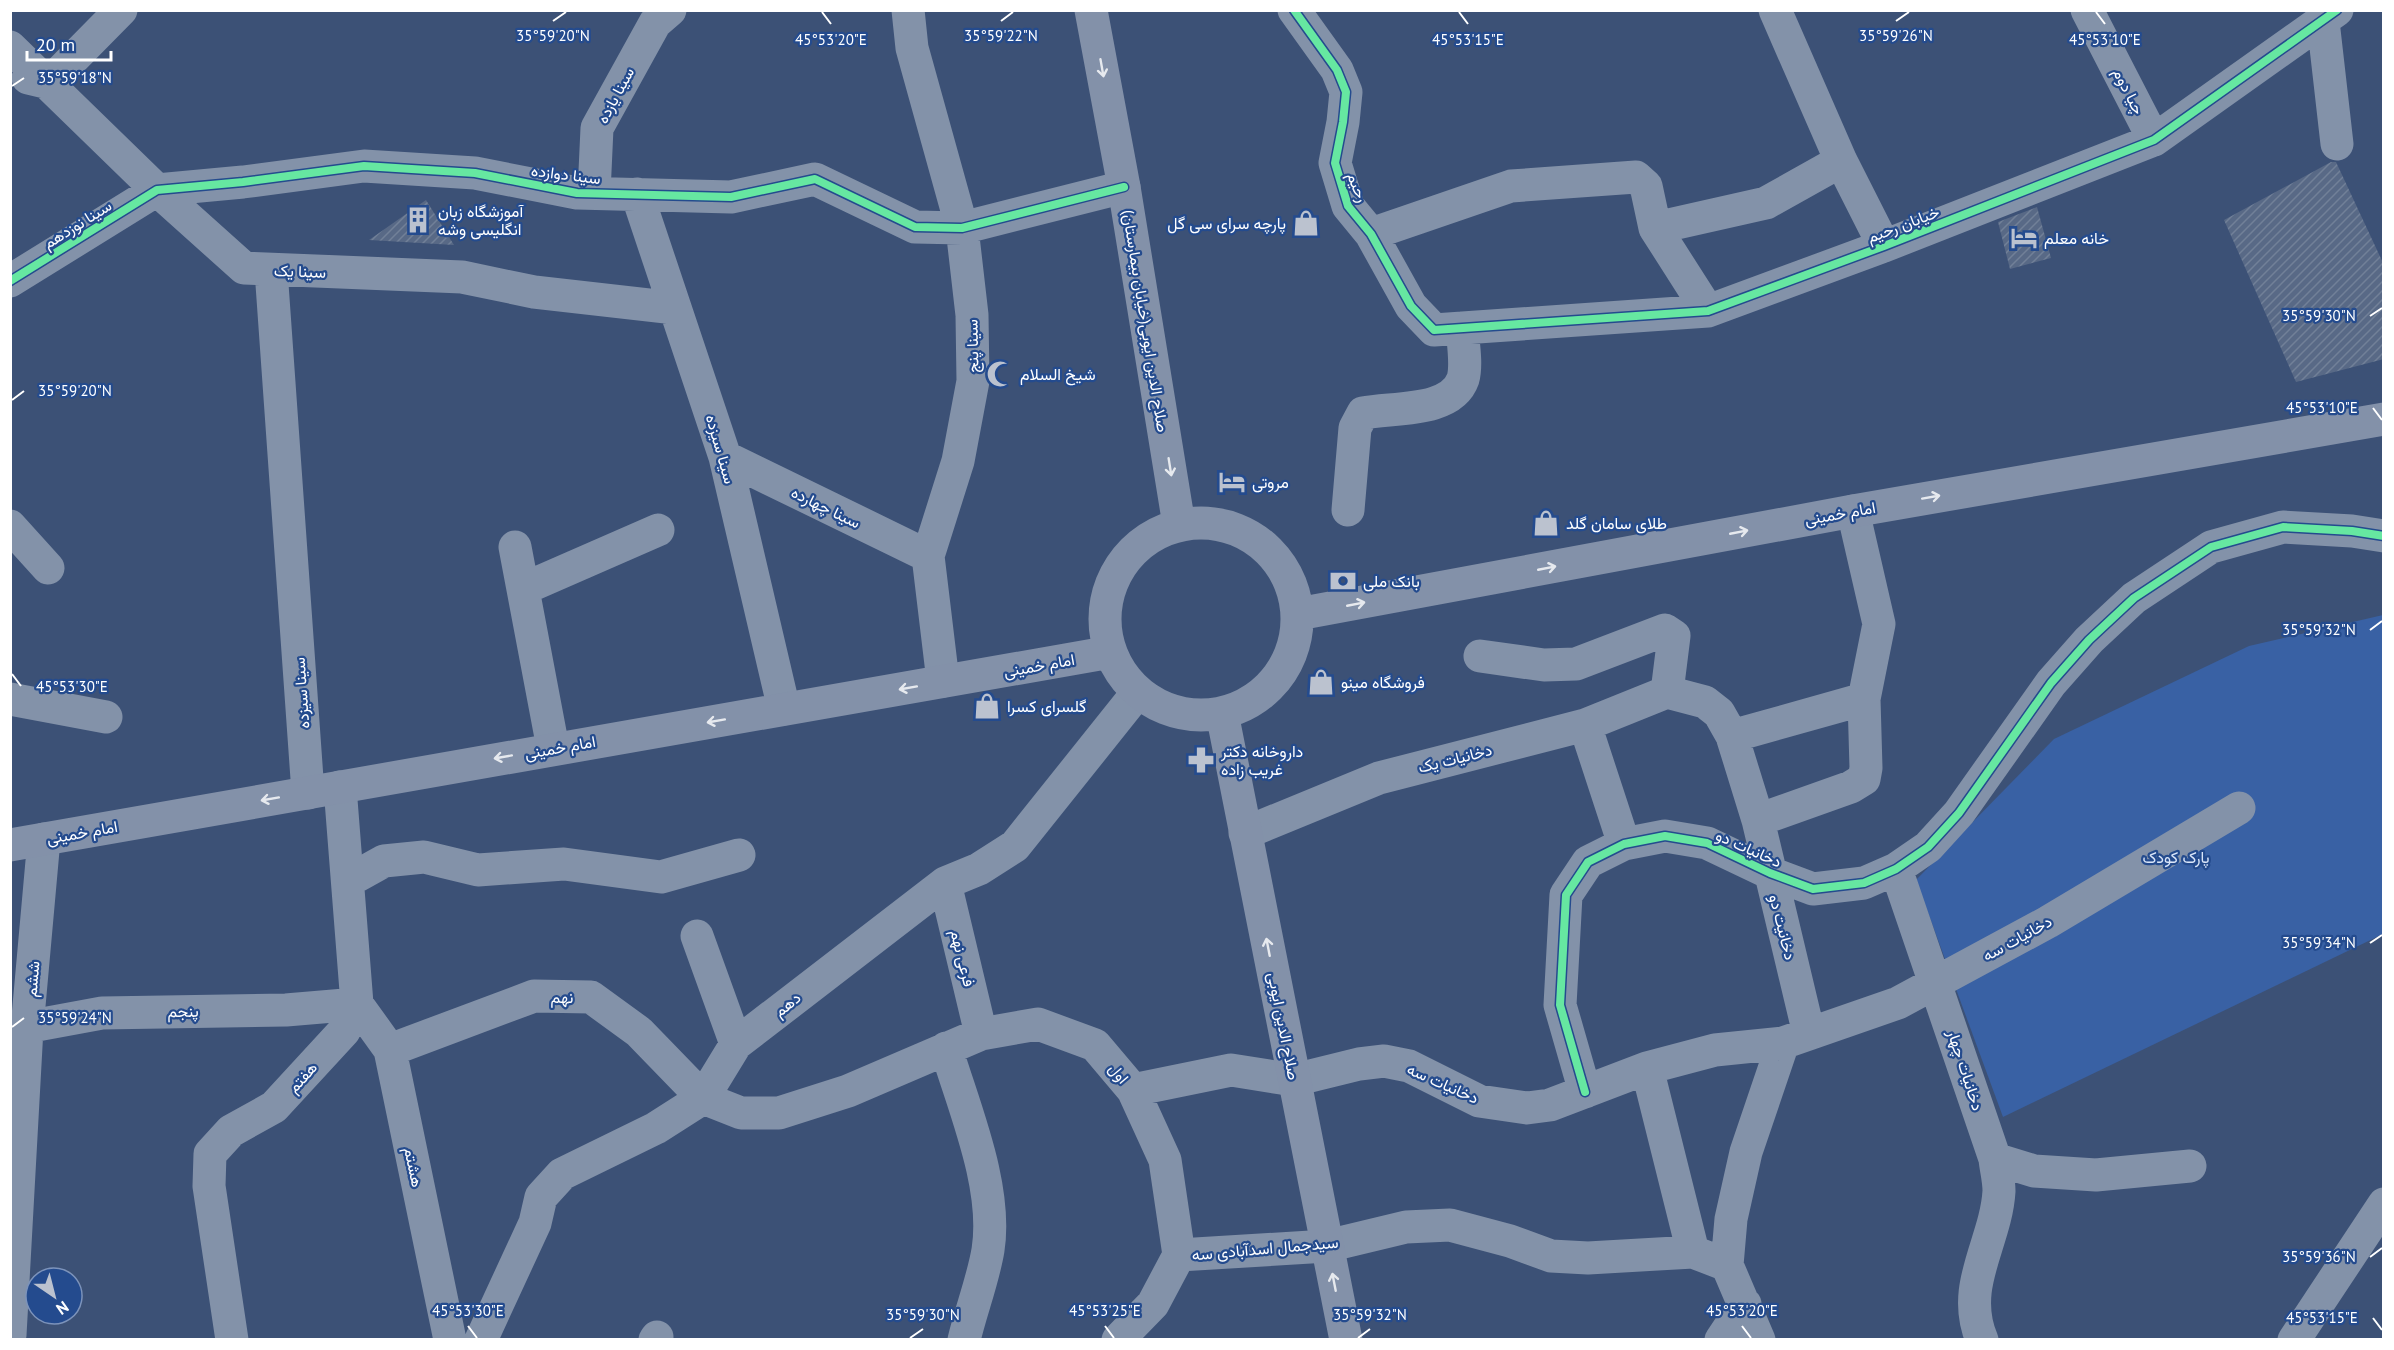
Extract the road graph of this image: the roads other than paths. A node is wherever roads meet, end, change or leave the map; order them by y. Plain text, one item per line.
1 (121, 10) edge
2 (670, 10) edge
3 (908, 10) edge
4 (1091, 10) edge
5 (1294, 10) edge
6 (1775, 10) edge
7 (2087, 10) edge
8 (2330, 16) edge
9 (10, 47) edge
10 (10, 73) edge
11 (49, 83) junction
12 (2154, 140) junction
13 (2337, 144) dead end
14 (1841, 161) junction
15 (1124, 187) junction
16 (157, 190) junction
17 (594, 193) junction
18 (637, 194) junction
19 (962, 228) junction
20 (1655, 228) junction
21 (1371, 234) junction
22 (1884, 246) junction
23 (271, 270) junction
24 (10, 282) edge
25 (675, 308) junction
26 (1708, 311) junction
27 (1448, 329) junction
28 (2384, 419) edge
29 (725, 457) junction
30 (1348, 510) dead end
31 (1853, 511) junction
32 (1179, 525) junction
33 (10, 526) edge
34 (658, 530) dead end
35 (2384, 536) edge
36 (515, 547) dead end
37 (928, 556) junction
38 (48, 568) dead end
39 (523, 589) junction
40 (1298, 614) junction
41 (1111, 652) junction
42 (1480, 656) dead end
43 (943, 681) junction
44 (1138, 692) junction
45 (1667, 692) junction
46 (10, 699) edge
47 (1864, 699) junction
48 (784, 709) junction
49 (1222, 713) junction
50 (105, 717) dead end
51 (1585, 725) junction
52 (1732, 736) junction
53 (553, 748) junction
54 (340, 787) junction
55 (308, 793) junction
56 (2239, 808) dead end
57 (1758, 820) junction
58 (1245, 833) junction
59 (44, 839) junction
60 (1624, 844) junction
61 (10, 845) edge
62 (739, 855) dead end
63 (1896, 869) junction
64 (1770, 873) junction
65 (348, 881) junction
66 (945, 883) junction
67 (697, 936) dead end
68 (1937, 983) junction
69 (357, 1004) junction
70 (19, 1029) edge
71 (981, 1034) junction
72 (1796, 1039) junction
73 (736, 1044) junction
74 (946, 1048) junction
75 (390, 1050) junction
76 (1647, 1068) junction
77 (1294, 1080) junction
78 (1133, 1090) junction
79 (1585, 1092) junction
80 (703, 1098) junction
81 (1995, 1158) junction
82 (2190, 1166) dead end
83 (2384, 1204) edge
84 (1327, 1246) junction
85 (1693, 1252) junction
86 (1179, 1255) junction
87 (1727, 1265) junction
88 (1746, 1304) junction
89 (10, 1335) edge
90 (232, 1340) edge
91 (450, 1340) edge
92 (481, 1340) edge
93 (964, 1340) edge
94 (1118, 1340) edge
95 (1346, 1340) edge
96 (1722, 1340) edge
97 (1759, 1340) edge
98 (1982, 1340) edge
99 (2294, 1340) edge

1 - 11 street
2 - 17 street, سینا یازده
3 - 19 street, سینا پنج
4 -> 15 main road, صلاح الدین ایوبی(خیابان بیمارستان)
5 - 21 street, رحیم
6 - 14 street
7 - 12 street, چیا دوم
8 - 12 street, خیابان رحیم
8 - 13 street
9 - 11 street, سینا یک
10 - 11 street
11 - 16 street, سینا یک
12 - 22 street, خیابان رحیم
14 - 20 street
14 - 22 street
15 - 19 street, سینا دوازده
15 -> 32 main road, صلاح الدین ایوبی(خیابان بیمارستان)
16 - 17 street, سینا دوازده
16 - 23 street, سینا یک
16 - 24 street, سینا نوزدهم
17 - 18 street, سینا دوازده
18 - 19 street, سینا دوازده
18 - 25 street, سینا سیزده
19 - 37 street, سینا پنج
20 - 21 street
20 - 26 street
21 - 27 street, رحیم
22 - 26 street, خیابان رحیم
23 - 25 street, سینا یک
23 - 55 street, سینا سیزده
25 - 29 street, سینا سیزده
26 - 27 street, خیابان رحیم
27 - 30 street
31 -> 28 main road, امام خمینی
29 - 37 street, سینا چهارده
29 - 48 street, سینا سیزده
40 -> 31 main road, امام خمینی
31 - 47 street
32 - 40 main road
32 - 41 main road
33 - 38 street
34 - 39 street
35 - 63 street, دخانیات دو
36 - 39 street
37 - 43 street, سینا پنج
39 - 53 street
40 - 49 main road
41 - 43 main road, امام خمینی
41 - 44 main road
42 - 45 street
43 -> 48 main road, امام خمینی
44 - 49 main road
44 - 66 street, دهم
45 - 51 street, دخانیات یک
45 - 52 street, دخانیت دو
46 - 50 street
47 - 52 street
47 - 57 street
48 -> 53 main road, امام خمینی
49 - 58 main road, صلاح الدین ایوبی
51 - 58 street, دخانیات یک
51 - 60 street
52 - 57 street, دخانیت دو
53 -> 54 main road, امام خمینی
54 - 55 main road, امام خمینی
54 - 65 street, هفتم
55 -> 59 main road, امام خمینی
56 - 68 street, دخانیات سه
57 - 64 street, دخانیت دو
77 -> 58 main road, صلاح الدین ایوبی
59 - 61 main road, امام خمینی
59 - 70 street, ششم
60 - 64 street, دخانیات دو
60 - 79 street, دخانیات دو
62 - 65 street
63 - 64 street, دخانیات دو
63 - 68 street, دخانیات چهار
64 - 72 street, دخانیت دو
65 - 69 street, هفتم
66 - 71 street, فرعی نهم
66 - 73 street, دهم
67 - 73 street
68 - 72 street, دخانیات سه
68 - 81 street, دخانیات چهار
69 - 70 street, پنجم
69 - 75 street, هشتم
69 - 90 street, هفتم
70 - 89 street, ششم
71 - 74 street, اول
71 - 78 street, اول
72 - 76 street, دخانیات سه
72 - 87 street
73 - 80 street, دهم
74 - 80 street, اول
74 - 93 street
75 - 80 street, نهم
75 - 91 street, هشتم
76 - 79 street, دخانیات سه
76 - 85 street
77 - 78 street, دخانیات سه
77 - 79 street, دخانیات سه
77 - 84 main road, صلاح الدین ایوبی
78 - 86 street, اول
80 - 92 street, دهم
81 - 82 street
81 - 98 street, دخانیات چهار
83 - 99 street
84 - 85 street, سیدجمال اسدآبادی سه
84 - 86 street, سیدجمال اسدآبادی سه
95 -> 84 main road, صلاح الدین ایوبی
85 - 87 street, سیدجمال اسدآبادی سه
86 - 94 street
87 - 88 street
88 - 96 street
88 - 97 street

